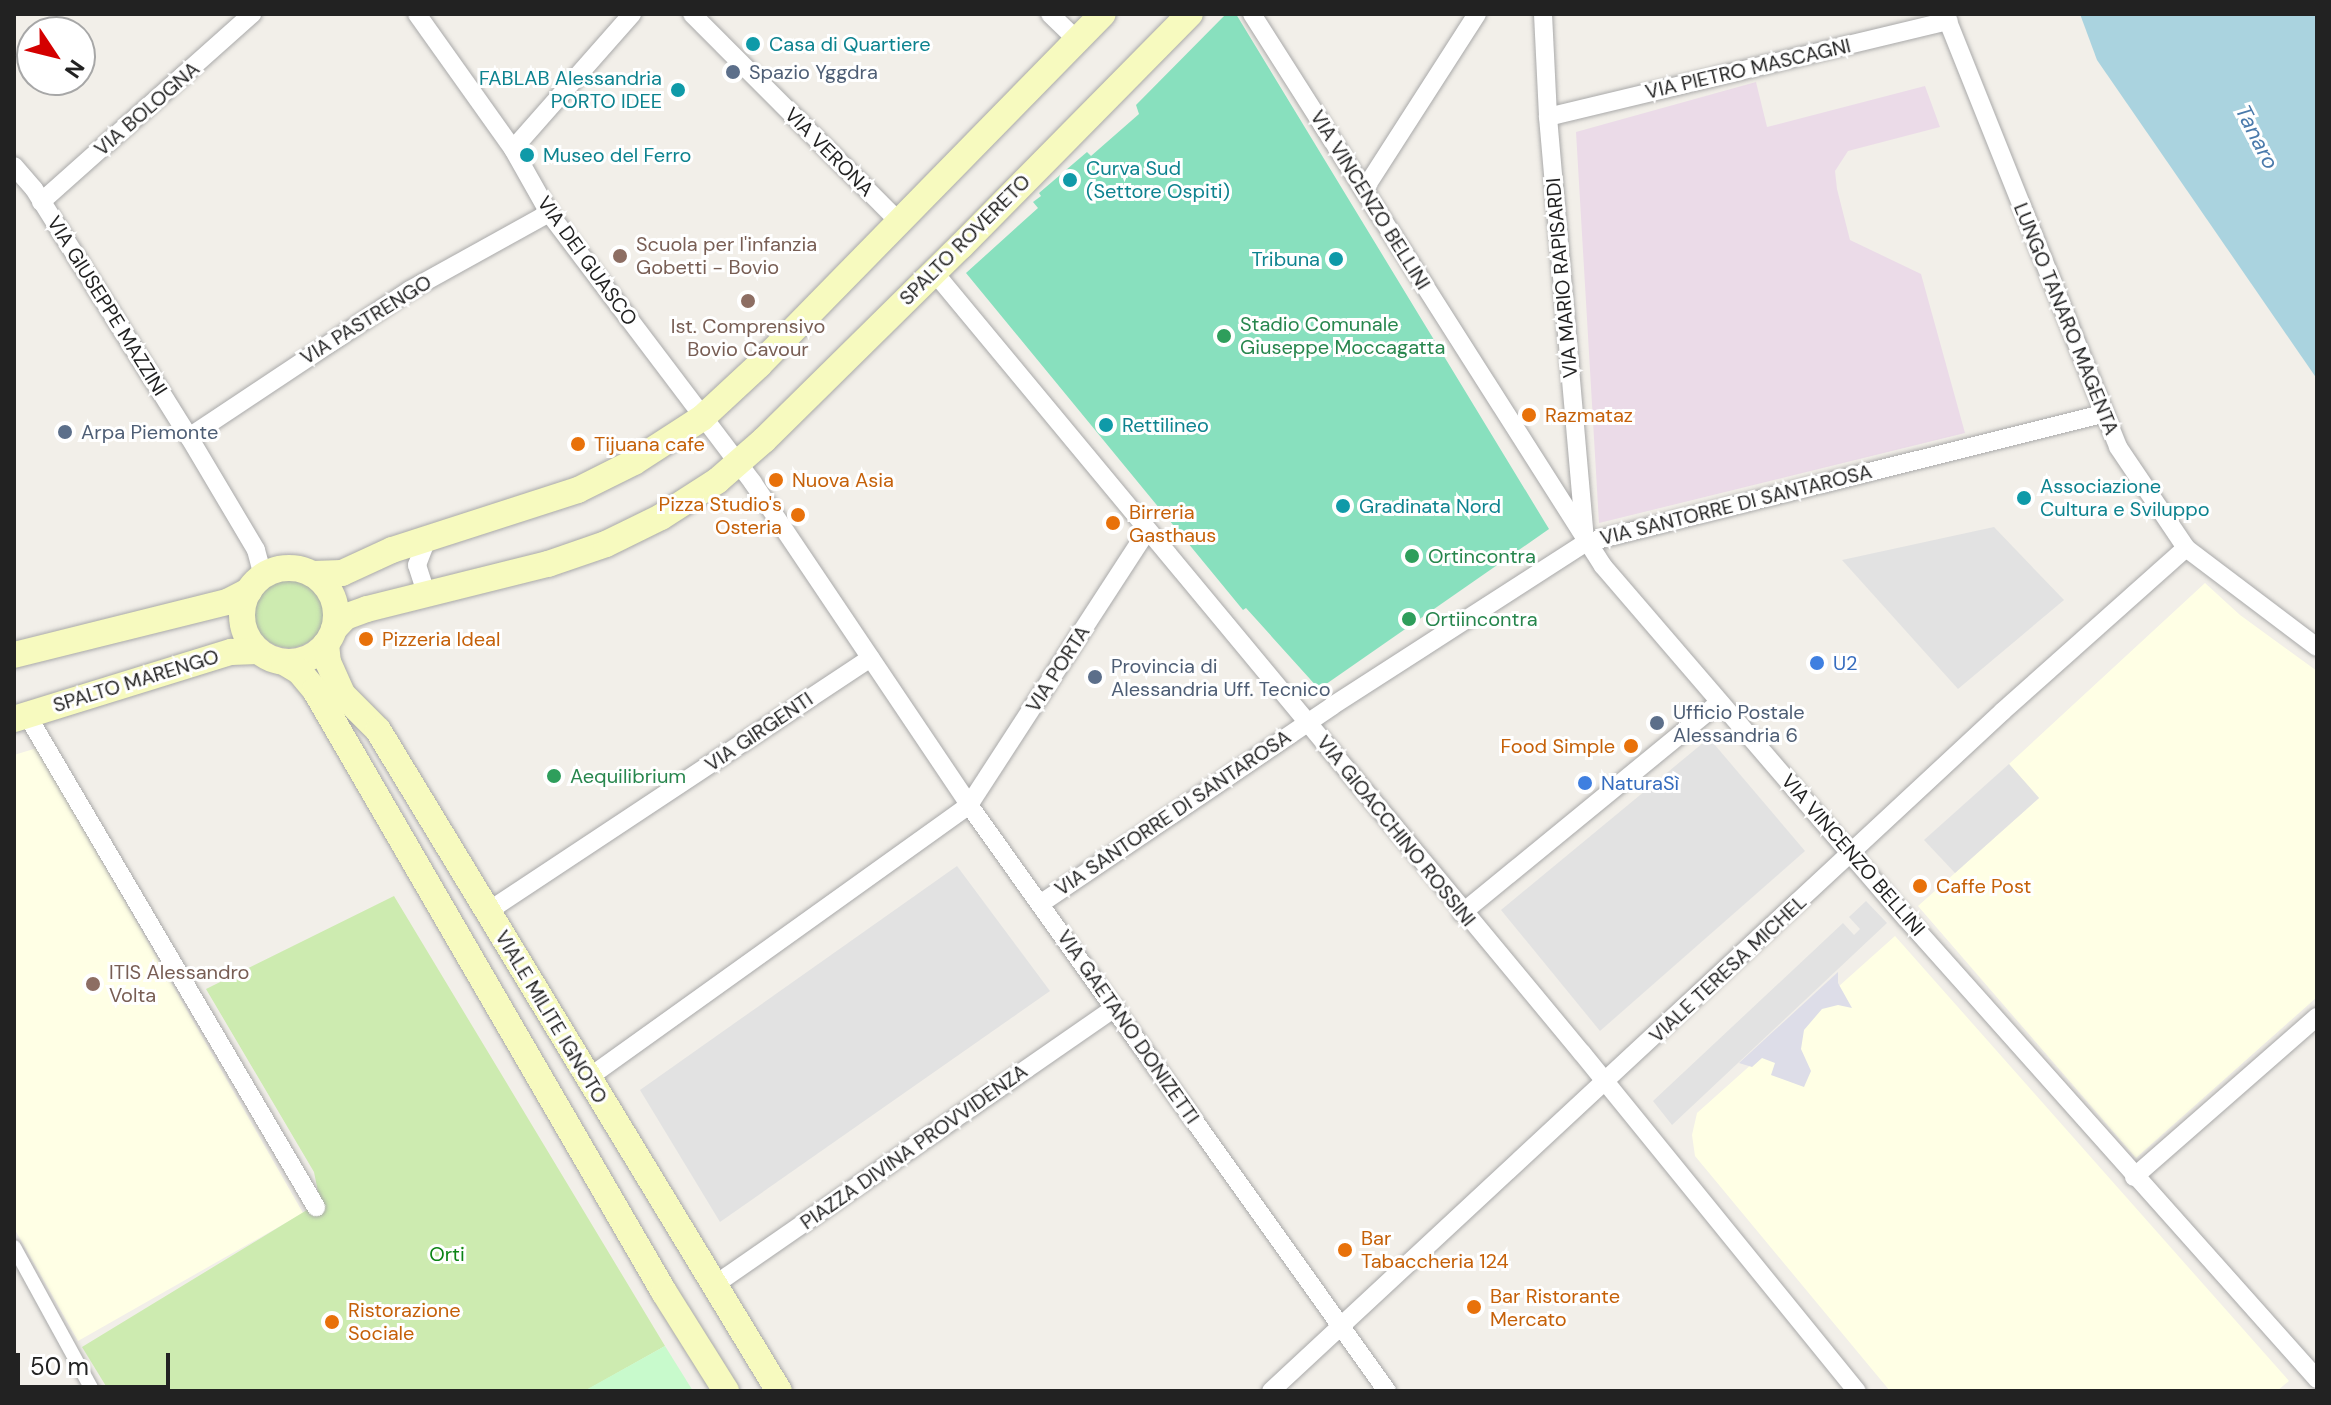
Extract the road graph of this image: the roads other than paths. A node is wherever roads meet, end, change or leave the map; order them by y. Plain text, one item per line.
1 (252, 14) edge
2 (417, 14) edge
3 (632, 14) edge
4 (692, 14) edge
5 (1050, 14) edge
6 (1103, 14) edge
7 (1190, 14) edge
8 (1252, 14) edge
9 (1477, 14) edge
10 (1543, 14) edge
11 (1947, 18) edge
12 (1077, 40) junction
13 (1548, 117) junction
14 (513, 149) junction
15 (14, 166) edge
16 (1364, 190) junction
17 (41, 202) junction
18 (549, 213) junction
19 (898, 221) junction
20 (934, 272) junction
21 (2102, 414) junction
22 (702, 418) junction
23 (189, 437) junction
24 (737, 463) junction
25 (1146, 532) junction
26 (427, 539) junction
27 (1585, 543) junction
28 (2186, 548) junction
29 (313, 574) junction
30 (256, 584) junction
31 (432, 595) junction
32 (330, 636) junction
33 (2317, 647) edge
34 (258, 651) junction
35 (14, 655) edge
36 (871, 658) junction
37 (284, 662) junction
38 (1720, 702) junction
39 (20, 717) edge
40 (1307, 722) junction
41 (969, 805) junction
42 (1853, 854) junction
43 (1040, 904) junction
44 (487, 912) junction
45 (1462, 913) junction
46 (1115, 1008) junction
47 (2317, 1017) edge
48 (588, 1078) junction
49 (1605, 1081) junction
50 (2134, 1177) junction
51 (316, 1207) dead end
52 (14, 1247) edge
53 (713, 1286) junction
54 (1341, 1326) junction
55 (2317, 1379) edge
56 (93, 1391) edge
57 (726, 1391) edge
58 (779, 1391) edge
59 (1271, 1391) edge
60 (1387, 1391) edge
61 (1857, 1391) edge

1 - 17 street, VIA BOLOGNA
2 - 14 street, VIA DEI GUASCO
3 - 14 street
4 - 19 street, VIA VERONA
5 - 12 street
6 - 12 main road
7 - 20 main road, SPALTO ROVERETO
8 - 16 street, VIA VINCENZO BELLINI
9 - 16 street
10 - 13 street, VIA MARIO RAPISARDI
11 - 13 street, VIA PIETRO MASCAGNI
11 - 21 street, LUNGO TANARO MAGENTA
12 - 19 main road
13 - 27 street, VIA MARIO RAPISARDI
14 - 18 street, VIA DEI GUASCO
15 - 17 street, VIA GIUSEPPE MAZZINI
16 - 27 street, VIA VINCENZO BELLINI
17 - 23 street, VIA GIUSEPPE MAZZINI
18 - 22 street, VIA DEI GUASCO
18 - 23 street, VIA PASTRENGO
19 - 22 main road
20 - 24 main road, SPALTO ROVERETO
20 - 25 street, VIA GIOACCHINO ROSSINI
21 - 27 street, VIA SANTORRE DI SANTAROSA
21 - 28 street, LUNGO TANARO MAGENTA
22 - 24 street, VIA DEI GUASCO
22 - 26 main road
23 - 30 street, VIA GIUSEPPE MAZZINI
24 - 31 main road
24 - 36 street, VIA GAETANO DONIZETTI
25 - 40 street, VIA GIOACCHINO ROSSINI
25 - 41 street, VIA PORTA
26 - 29 main road
26 - 31 street
27 - 38 street, VIA VINCENZO BELLINI
27 - 40 street, VIA SANTORRE DI SANTAROSA
28 - 33 street, LUNGO TANARO MAGENTA
28 - 42 street, VIALE TERESA MICHEL
29 - 30 main road
29 - 32 main road
30 - 34 main road
30 - 35 main road
31 - 32 main road
32 - 37 main road
32 - 44 main road, VIALE MILITE IGNOTO
34 - 37 main road
34 - 39 main road, SPALTO MARENGO
36 - 41 street, VIA GAETANO DONIZETTI
36 - 44 street, VIA GIRGENTI
37 - 57 main road, VIALE MILITE IGNOTO
38 - 42 street, VIA VINCENZO BELLINI
38 - 45 street
39 - 51 street
40 - 43 street, VIA SANTORRE DI SANTAROSA
40 - 45 street, VIA GIOACCHINO ROSSINI
41 - 43 street, VIA GAETANO DONIZETTI
41 - 48 street
42 - 49 street, VIALE TERESA MICHEL
42 - 50 street, VIA VINCENZO BELLINI
43 - 46 street, VIA GAETANO DONIZETTI
44 - 48 main road, VIALE MILITE IGNOTO
45 - 49 street, VIA GIOACCHINO ROSSINI
46 - 53 street, PIAZZA DIVINA PROVVIDENZA
46 - 54 street, VIA GAETANO DONIZETTI
47 - 50 street
48 - 53 main road, VIALE MILITE IGNOTO
49 - 54 street, VIALE TERESA MICHEL
49 - 61 street, VIA GIOACCHINO ROSSINI
50 - 55 street, VIA VINCENZO BELLINI
52 - 56 street
53 - 58 main road, VIALE MILITE IGNOTO
54 - 59 street, VIALE TERESA MICHEL
54 - 60 street, VIA GAETANO DONIZETTI

